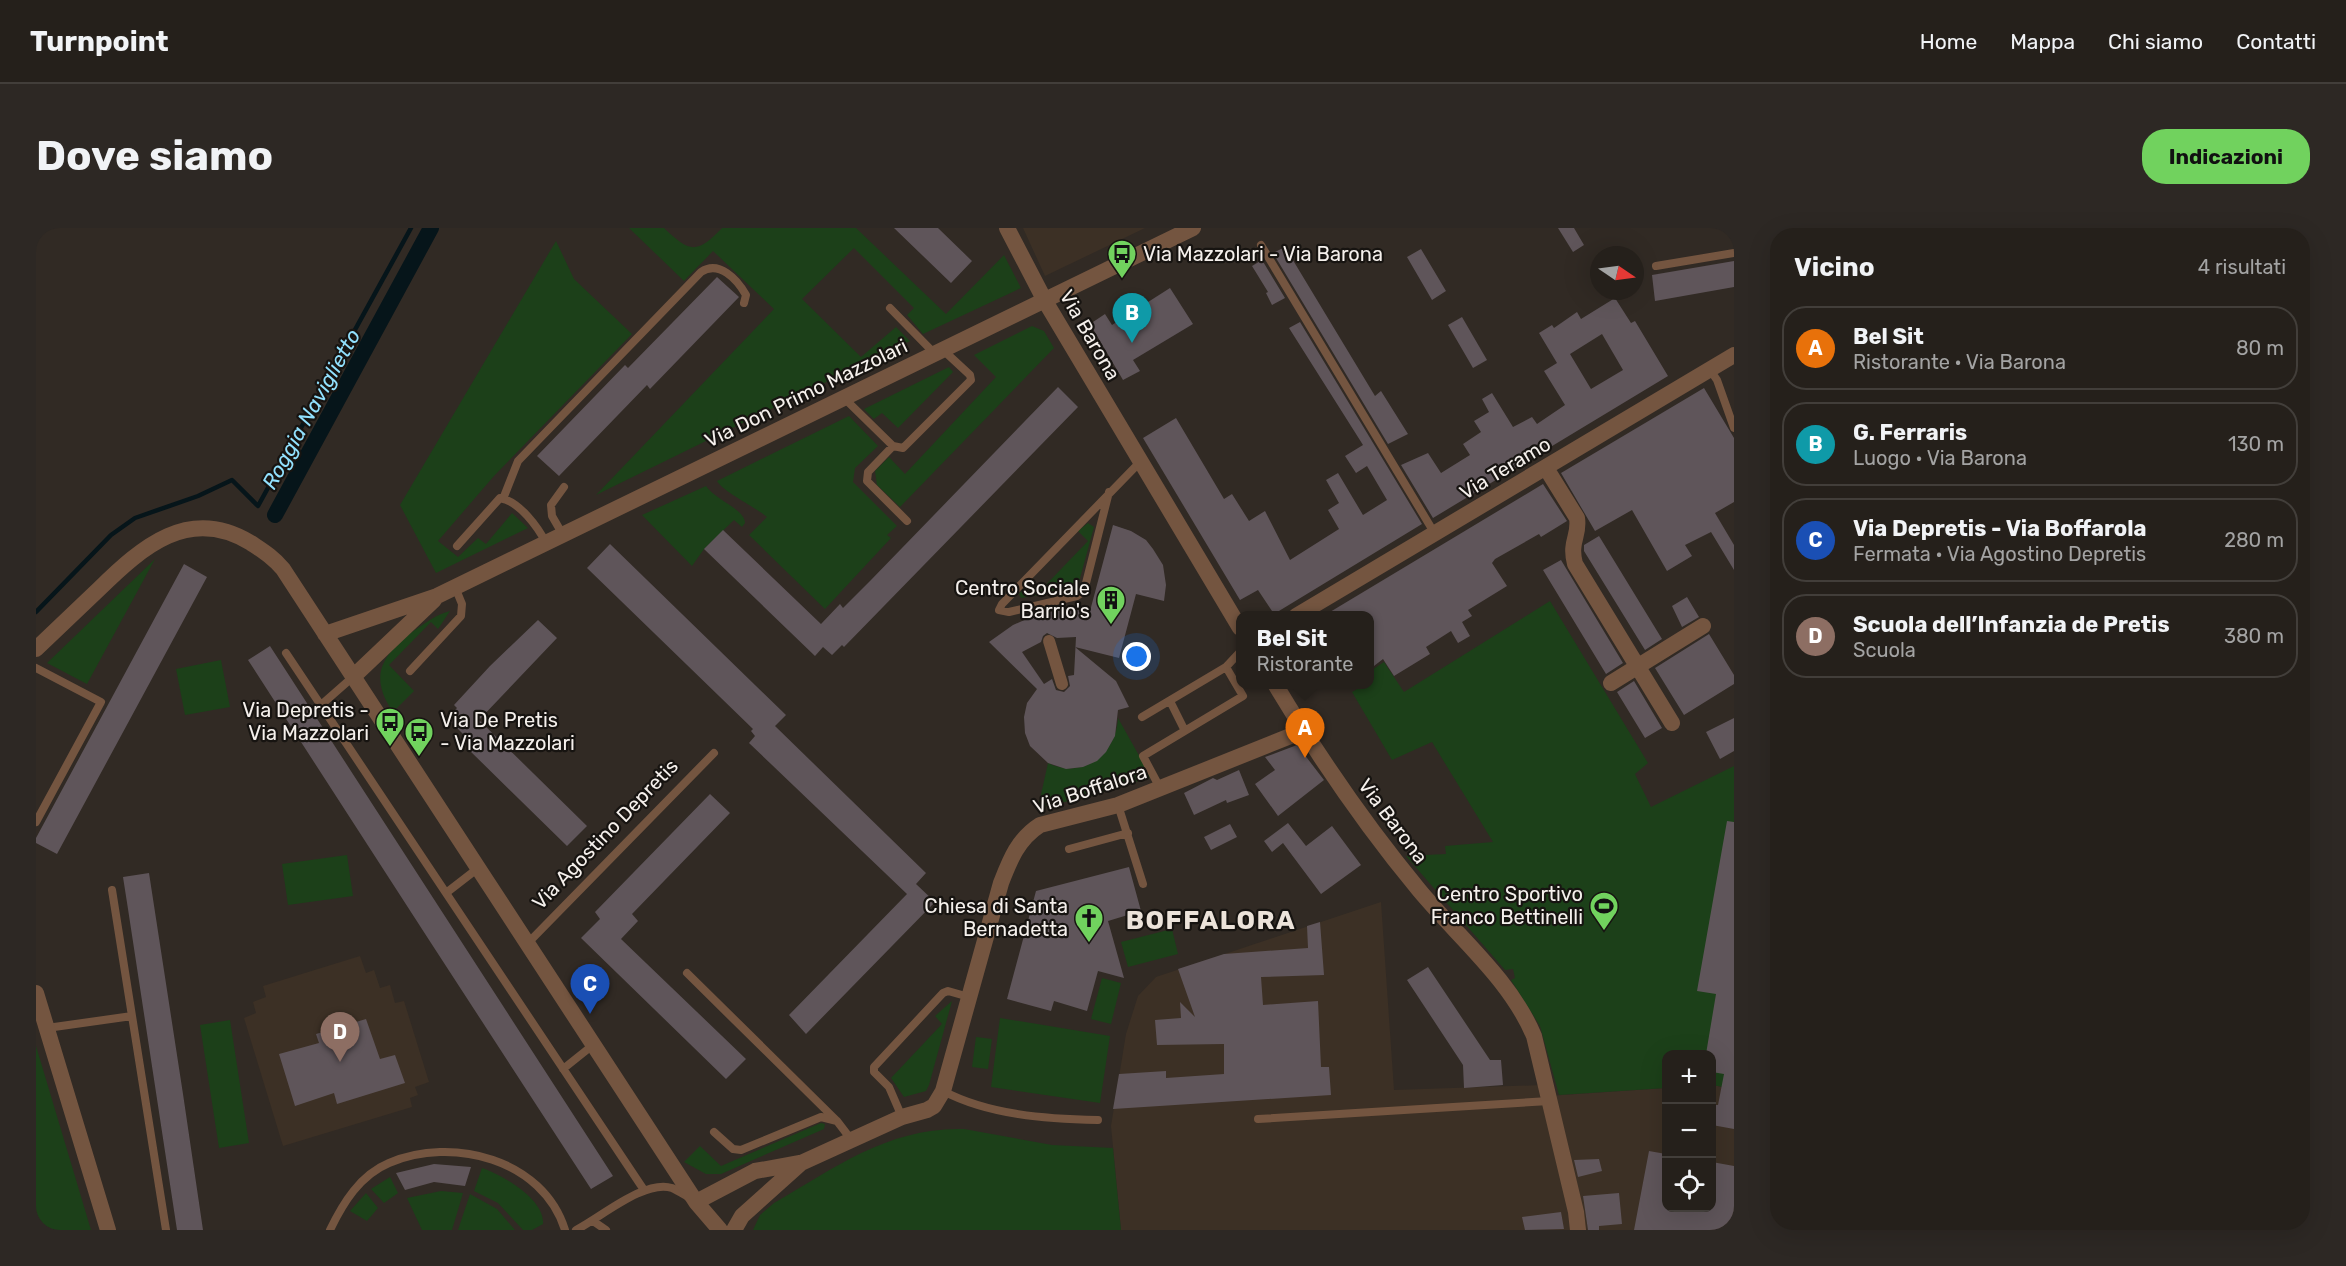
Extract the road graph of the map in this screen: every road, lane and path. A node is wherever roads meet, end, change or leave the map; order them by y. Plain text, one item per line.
1 (1007, 228) edge
2 (1193, 228) edge
3 (1261, 245) dead end
4 (1734, 253) edge
5 (1656, 266) dead end
6 (1045, 301) junction
7 (744, 303) dead end
8 (890, 308) dead end
9 (939, 352) junction
10 (1734, 355) edge
11 (1710, 370) junction
12 (844, 398) junction
13 (1734, 428) edge
14 (893, 446) junction
15 (1140, 462) junction
16 (1546, 468) junction
17 (564, 487) dead end
18 (1109, 492) junction
19 (503, 499) junction
20 (907, 521) dead end
21 (1436, 534) junction
22 (563, 535) junction
23 (546, 543) junction
24 (457, 546) dead end
25 (455, 587) junction
26 (437, 596) junction
27 (1303, 611) edge
28 (1236, 621) edge
29 (1703, 626) dead end
30 (325, 634) junction
31 (1049, 641) dead end
32 (36, 649) edge
33 (286, 653) dead end
34 (1236, 656) edge
35 (1226, 667) junction
36 (1638, 667) junction
37 (36, 668) edge
38 (410, 671) dead end
39 (354, 676) junction
40 (1611, 683) dead end
41 (1062, 684) dead end
42 (1236, 684) edge
43 (1239, 689) edge
44 (1278, 689) edge
45 (1170, 701) junction
46 (321, 705) junction
47 (1142, 717) dead end
48 (1672, 723) dead end
49 (1185, 731) junction
50 (1304, 731) junction
51 (714, 753) dead end
52 (1160, 788) junction
53 (1118, 805) junction
54 (36, 822) edge
55 (1128, 833) junction
56 (1069, 849) dead end
57 (477, 869) junction
58 (1143, 884) dead end
59 (112, 890) dead end
60 (446, 893) junction
61 (527, 944) junction
62 (687, 973) dead end
63 (36, 993) edge
64 (969, 997) junction
65 (132, 1016) junction
66 (47, 1028) junction
67 (593, 1045) junction
68 (563, 1069) junction
69 (943, 1091) junction
70 (1549, 1101) junction
71 (902, 1117) junction
72 (1258, 1119) dead end
73 (1098, 1120) dead end
74 (837, 1121) junction
75 (714, 1132) dead end
76 (850, 1138) junction
77 (801, 1163) junction
78 (644, 1190) junction
79 (696, 1202) junction
80 (593, 1221) junction
81 (108, 1230) edge
82 (166, 1230) edge
83 (330, 1230) edge
84 (565, 1230) edge
85 (576, 1230) edge
86 (606, 1230) edge
87 (720, 1230) edge
88 (734, 1230) edge
89 (1578, 1230) edge

1 - 6 street, Via Barona
2 - 6 street, Via Don Primo Mazzolari
3 - 21 lane
4 - 5 lane
6 - 9 street, Via Don Primo Mazzolari
6 - 15 street, Via Barona
7 - 19 lane
8 - 9 lane
9 - 12 street, Via Don Primo Mazzolari
9 - 14 lane
10 - 11 street, Via Teramo
11 - 13 lane
11 - 16 street, Via Teramo
12 - 14 lane
12 - 22 street, Via Don Primo Mazzolari
14 - 20 lane
15 - 18 lane
15 - 28 street, Via Barona
16 - 21 street, Via Teramo
16 - 36 street
17 - 22 lane
18 - 18 lane
19 - 23 lane
19 - 24 lane
21 - 27 street, Via Teramo
22 - 23 street, Via Don Primo Mazzolari
23 - 25 street, Via Don Primo Mazzolari
25 - 26 street, Via Don Primo Mazzolari
25 - 38 lane
26 - 30 street, Via Don Primo Mazzolari
26 - 39 street, Via Don Primo Mazzolari
29 - 36 street
30 - 32 street, Via Agostino Depretis
30 - 39 street, Via Agostino Depretis
31 - 41 street
33 - 46 lane
34 - 35 lane
35 - 42 lane
35 - 45 lane
36 - 40 street
36 - 48 street
37 - 54 lane
39 - 46 lane
39 - 57 street, Via Agostino Depretis
43 - 49 lane
44 - 50 street, Via Barona
45 - 47 lane
45 - 49 lane
46 - 60 lane
49 - 52 lane
50 - 52 street, Via Boffalora
50 - 70 street, Via Barona
51 - 61 lane, Via Agostino Depretis
52 - 53 street, Via Boffalora
53 - 55 lane
53 - 64 street, Via Boffalora
55 - 56 lane
55 - 58 lane
57 - 60 lane
57 - 61 street, Via Agostino Depretis
59 - 65 lane
60 - 68 lane
61 - 67 street, Via Agostino Depretis
62 - 74 lane
63 - 66 street
64 - 69 street, Via Boffalora
64 - 71 lane
65 - 66 lane
65 - 82 lane
66 - 81 street
67 - 68 lane
67 - 79 street, Via Agostino Depretis
68 - 78 lane
69 - 71 street
69 - 73 lane
70 - 72 lane
70 - 89 street, Via Barona
71 - 76 street
74 - 75 lane
74 - 76 lane
76 - 77 street
77 - 79 street
77 - 88 street
78 - 79 lane, Via Agostino Depretis
78 - 80 lane, Via Agostino Depretis
79 - 87 street, Via Agostino Depretis
80 - 85 lane, Via Agostino Depretis
80 - 86 lane
83 - 84 lane

